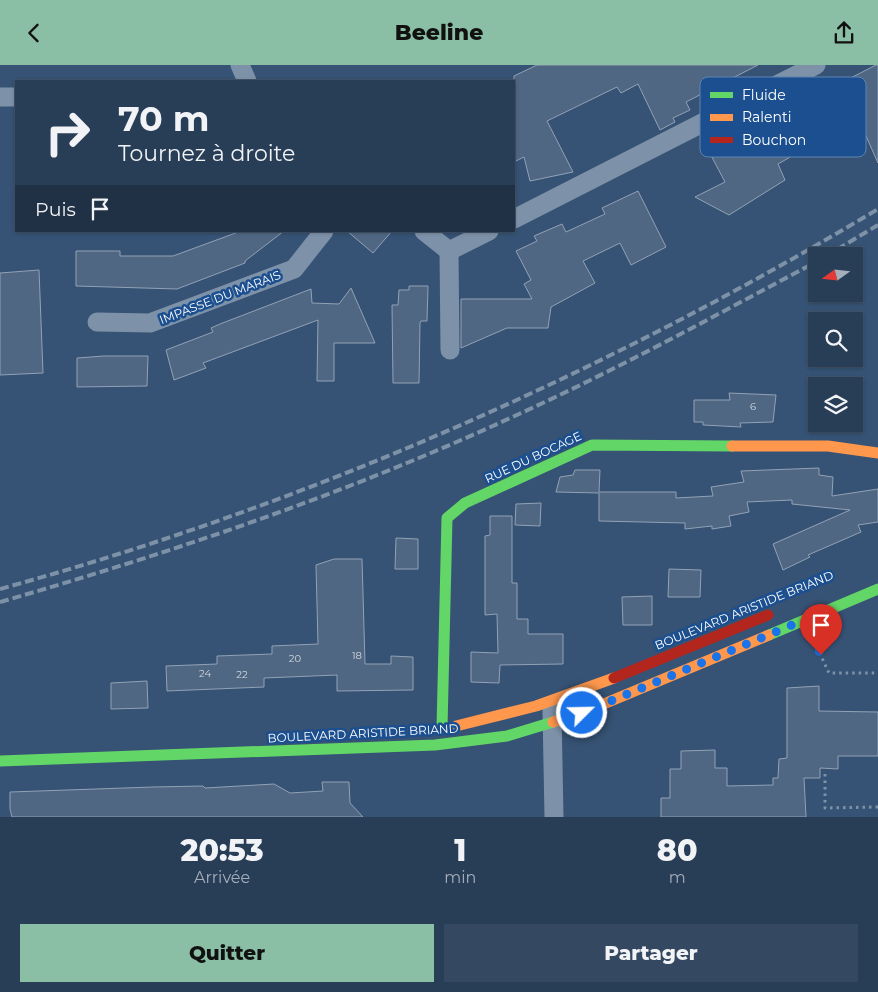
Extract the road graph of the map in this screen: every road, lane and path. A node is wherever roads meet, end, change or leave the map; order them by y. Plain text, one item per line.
1 (240, 65) edge
2 (816, 65) edge
3 (792, 77) edge
4 (247, 80) edge
5 (0, 97) edge
6 (15, 97) edge
7 (700, 124) edge
8 (515, 218) edge
9 (323, 232) edge
10 (425, 232) edge
11 (487, 232) edge
12 (449, 251) junction
13 (97, 322) dead end
14 (450, 350) dead end
15 (878, 453) edge
16 (878, 589) edge
17 (777, 611) dead end
18 (804, 620) junction
19 (878, 673) edge
20 (551, 703) junction
21 (554, 723) junction
22 (437, 729) joint
23 (0, 761) edge
24 (825, 774) dead end
25 (878, 807) edge
26 (554, 817) edge

1 - 4 street
2 - 3 street
5 - 6 street
7 - 8 street
9 - 13 street, IMPASSE DU MARAIS
10 - 12 street
11 - 12 street
12 - 14 street
15 - 22 main road, RUE DU BOCAGE
16 - 18 main road, BOULEVARD ARISTIDE BRIAND
17 - 20 main road, BOULEVARD ARISTIDE BRIAND
18 - 19 path
18 - 21 main road, BOULEVARD ARISTIDE BRIAND
20 - 21 street
20 - 22 main road, BOULEVARD ARISTIDE BRIAND
21 - 23 main road, BOULEVARD ARISTIDE BRIAND
21 - 26 street
24 - 25 path

